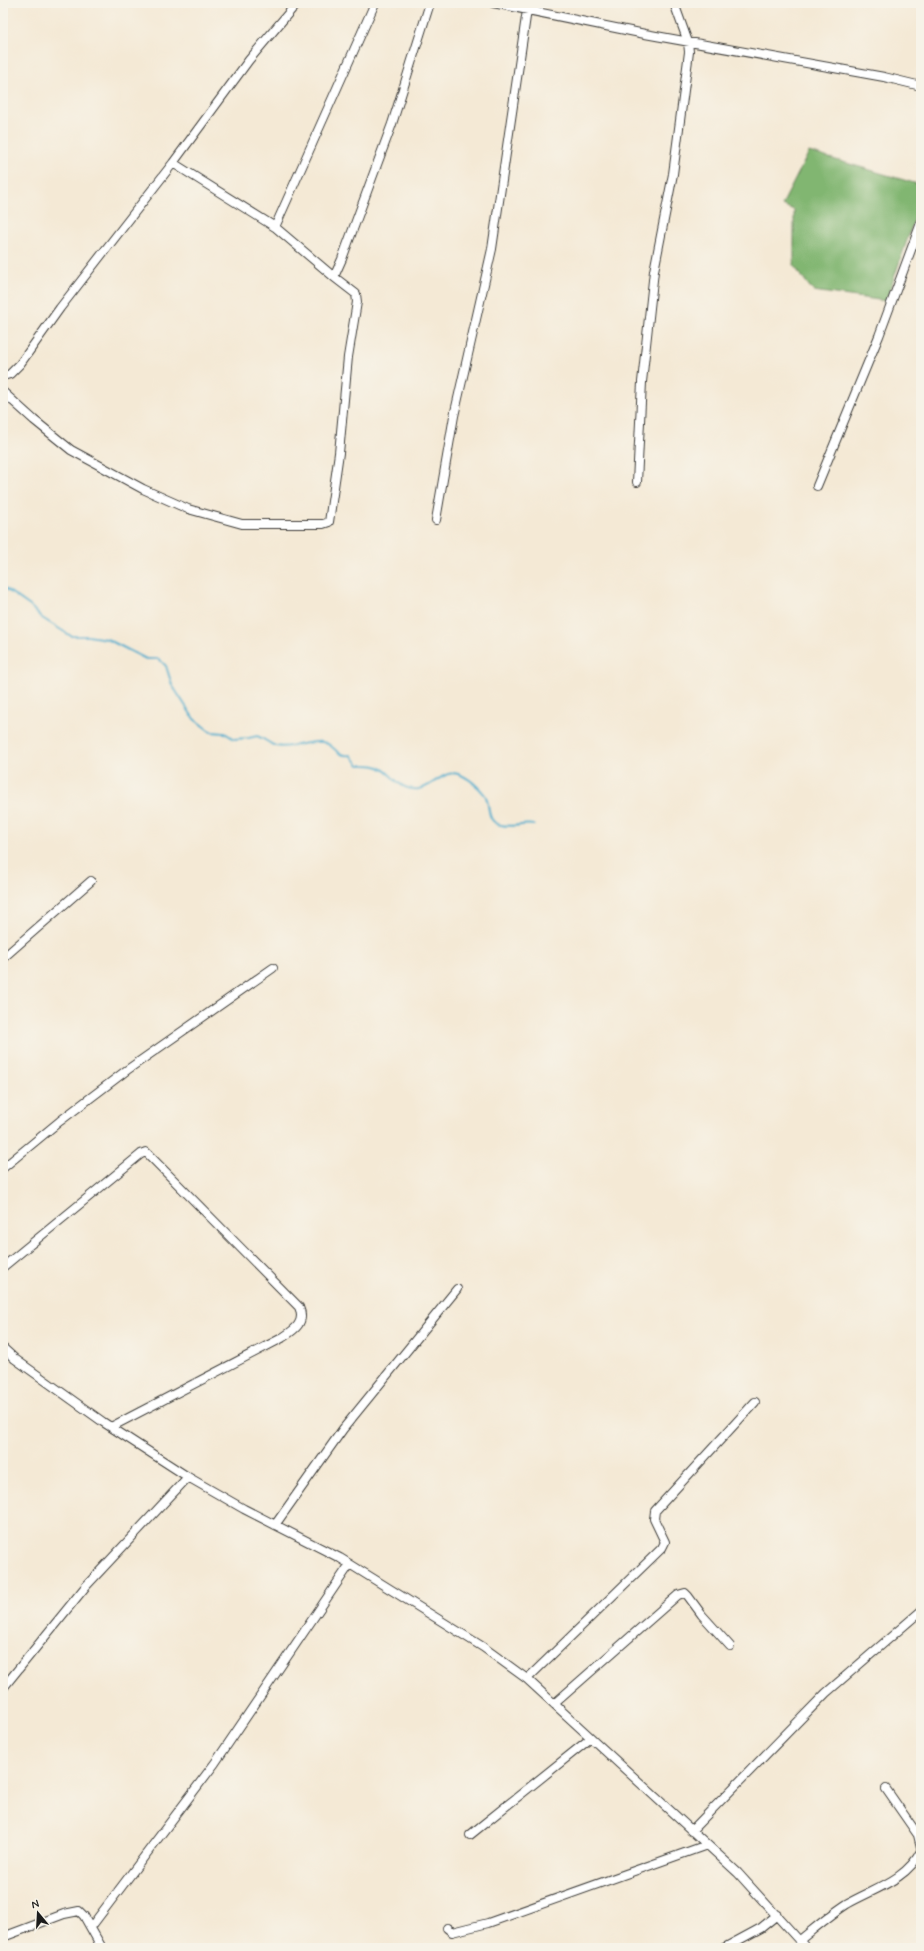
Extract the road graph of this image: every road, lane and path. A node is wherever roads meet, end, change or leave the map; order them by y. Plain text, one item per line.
1 (298, 3) edge
2 (375, 3) edge
3 (430, 3) edge
4 (493, 3) edge
5 (674, 3) edge
6 (527, 10) junction
7 (688, 42) junction
8 (921, 86) edge
9 (173, 163) junction
10 (921, 223) edge
11 (275, 227) junction
12 (334, 277) junction
13 (3, 376) edge
14 (3, 392) edge
15 (637, 482) dead end
16 (817, 486) dead end
17 (436, 520) dead end
18 (91, 881) dead end
19 (3, 958) edge
20 (273, 968) dead end
21 (3, 1168) edge
22 (3, 1267) edge
23 (457, 1289) dead end
24 (3, 1348) edge
25 (755, 1402) dead end
26 (110, 1427) junction
27 (188, 1477) junction
28 (275, 1525) junction
29 (350, 1564) junction
30 (921, 1611) edge
31 (730, 1646) dead end
32 (527, 1678) junction
33 (3, 1688) edge
34 (554, 1704) junction
35 (591, 1738) junction
36 (886, 1789) dead end
37 (690, 1831) junction
38 (470, 1835) dead end
39 (707, 1846) junction
40 (921, 1847) edge
41 (921, 1851) edge
42 (777, 1915) junction
43 (91, 1927) junction
44 (447, 1928) dead end
45 (3, 1937) edge
46 (800, 1940) junction
47 (102, 1948) edge
48 (724, 1948) edge
49 (806, 1948) edge

1 - 9 street
2 - 11 street
3 - 12 street
4 - 6 street
5 - 7 street
6 - 7 street
6 - 17 street
7 - 8 street
7 - 15 street
9 - 11 street
9 - 13 street
10 - 16 street
11 - 12 street
12 - 14 street
18 - 19 street
20 - 21 street
22 - 26 street
23 - 28 street
24 - 26 street
25 - 32 street
26 - 27 street
27 - 28 street
27 - 33 street
28 - 29 street
29 - 32 street
29 - 43 street
30 - 37 street
31 - 34 street
32 - 34 street
34 - 35 street
35 - 37 street
35 - 38 street
36 - 40 street
37 - 39 street
39 - 42 street
39 - 44 street
41 - 46 street
42 - 46 street
42 - 48 street
43 - 45 street
43 - 47 street
46 - 49 street

